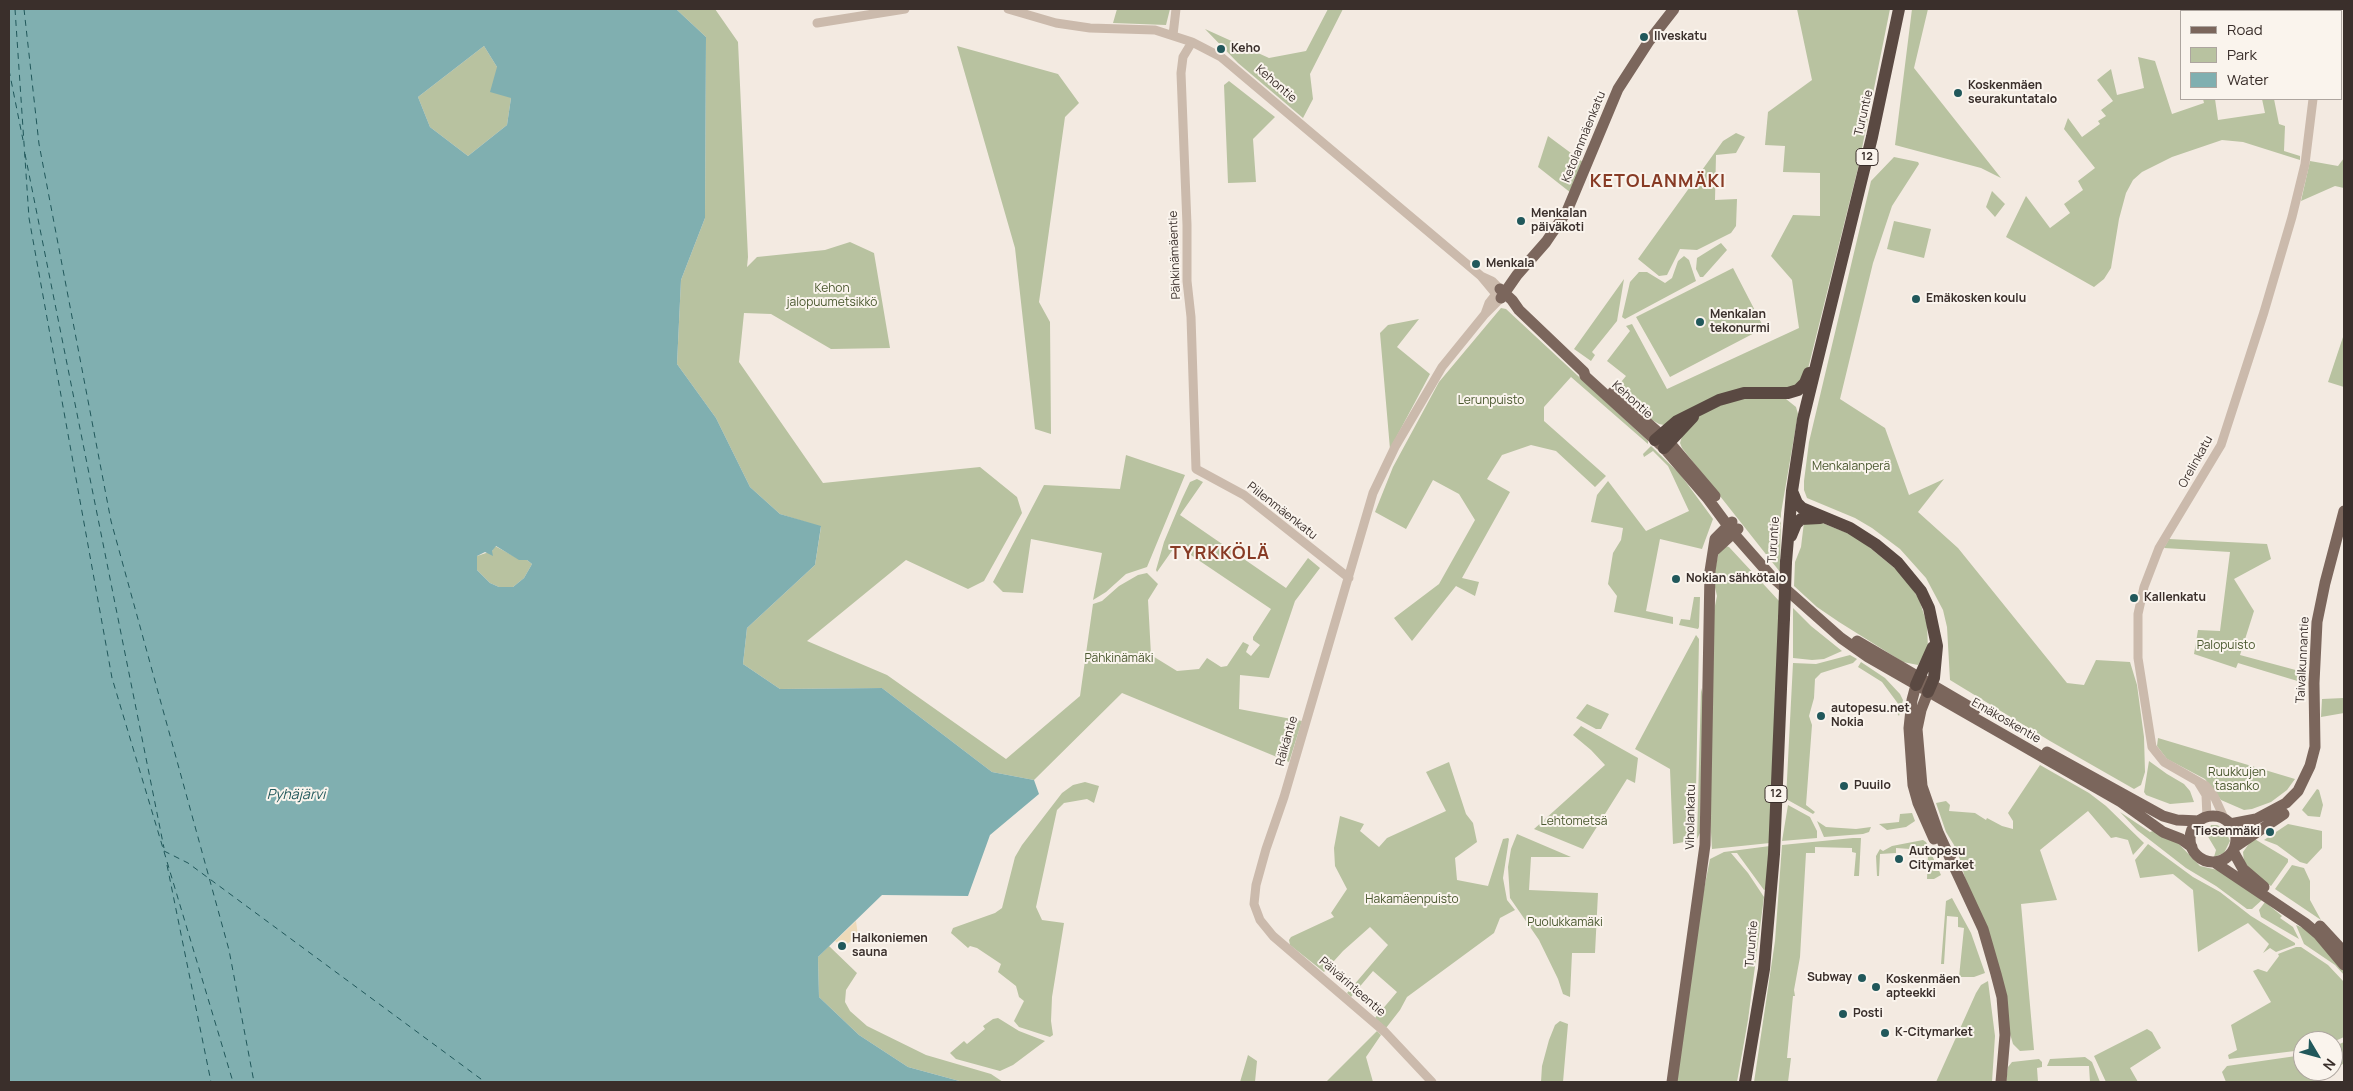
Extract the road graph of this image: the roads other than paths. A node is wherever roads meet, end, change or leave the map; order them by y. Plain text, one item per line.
1 (905, 9) edge
2 (1011, 9) edge
3 (1176, 9) edge
4 (1674, 9) edge
5 (1899, 9) edge
6 (817, 24) dead end
7 (1173, 35) junction
8 (1192, 42) junction
9 (2313, 100) edge
10 (1501, 293) junction
11 (1819, 350) junction
12 (1776, 393) junction
13 (1803, 419) junction
14 (1662, 441) junction
15 (1196, 469) joint
16 (1792, 491) junction
17 (2344, 511) edge
18 (1830, 520) junction
19 (1733, 527) junction
20 (1787, 556) junction
21 (1349, 578) junction
22 (1935, 634) junction
23 (1918, 682) junction
24 (1930, 688) junction
25 (2314, 754) junction
26 (2198, 782) junction
27 (2203, 819) junction
28 (2228, 822) junction
29 (2192, 847) junction
30 (2234, 849) junction
31 (2214, 862) junction
32 (1255, 912) joint
33 (1989, 951) junction
34 (2344, 952) edge
35 (2344, 965) edge
36 (1432, 1082) edge
37 (1672, 1082) edge
38 (1745, 1082) edge
39 (2001, 1082) edge

1 - 6 street
2 - 7 street, Kehontie
3 - 7 street
4 - 10 main road, Ketolanmäenkatu
5 - 11 highway, Turuntie / 12
7 - 8 street, Kehontie
8 - 10 street, Kehontie
8 - 15 street, Pähkinämäentie
9 - 26 street, Orelinkatu
10 - 14 main road, Kehontie
10 - 21 street, Ketolanmäenkatu
11 - 12 highway
11 - 13 highway, Turuntie / 12
12 - 13 highway
12 - 14 highway
13 - 16 highway, Turuntie / 12
14 - 19 main road, Emäkoskentie
15 - 21 street, Piilenmäenkatu
16 - 18 highway
16 - 20 highway, Turuntie / 12
17 - 25 main road, Taivalkunnantie
18 - 20 highway
18 - 22 highway
19 - 23 main road, Emäkoskentie
19 - 37 main road, Viholankatu
20 - 38 highway, Turuntie / 12, bridge
21 - 32 street, Räikäntie
22 - 23 highway
22 - 24 highway
23 - 24 main road, Emäkoskentie
23 - 33 main road
24 - 27 main road, Emäkoskentie
24 - 29 main road, Emäkoskentie
24 - 33 main road
25 - 28 main road, Taivalkunnantie
25 - 30 main road, Taivalkunnantie
26 - 27 street
26 - 28 street, Orelinkatu
27 - 28 main road
27 - 29 main road
28 - 30 main road
29 - 31 main road
30 - 31 main road
30 - 34 main road
31 - 35 main road
32 - 36 street, Päivärinteentie
33 - 39 main road

